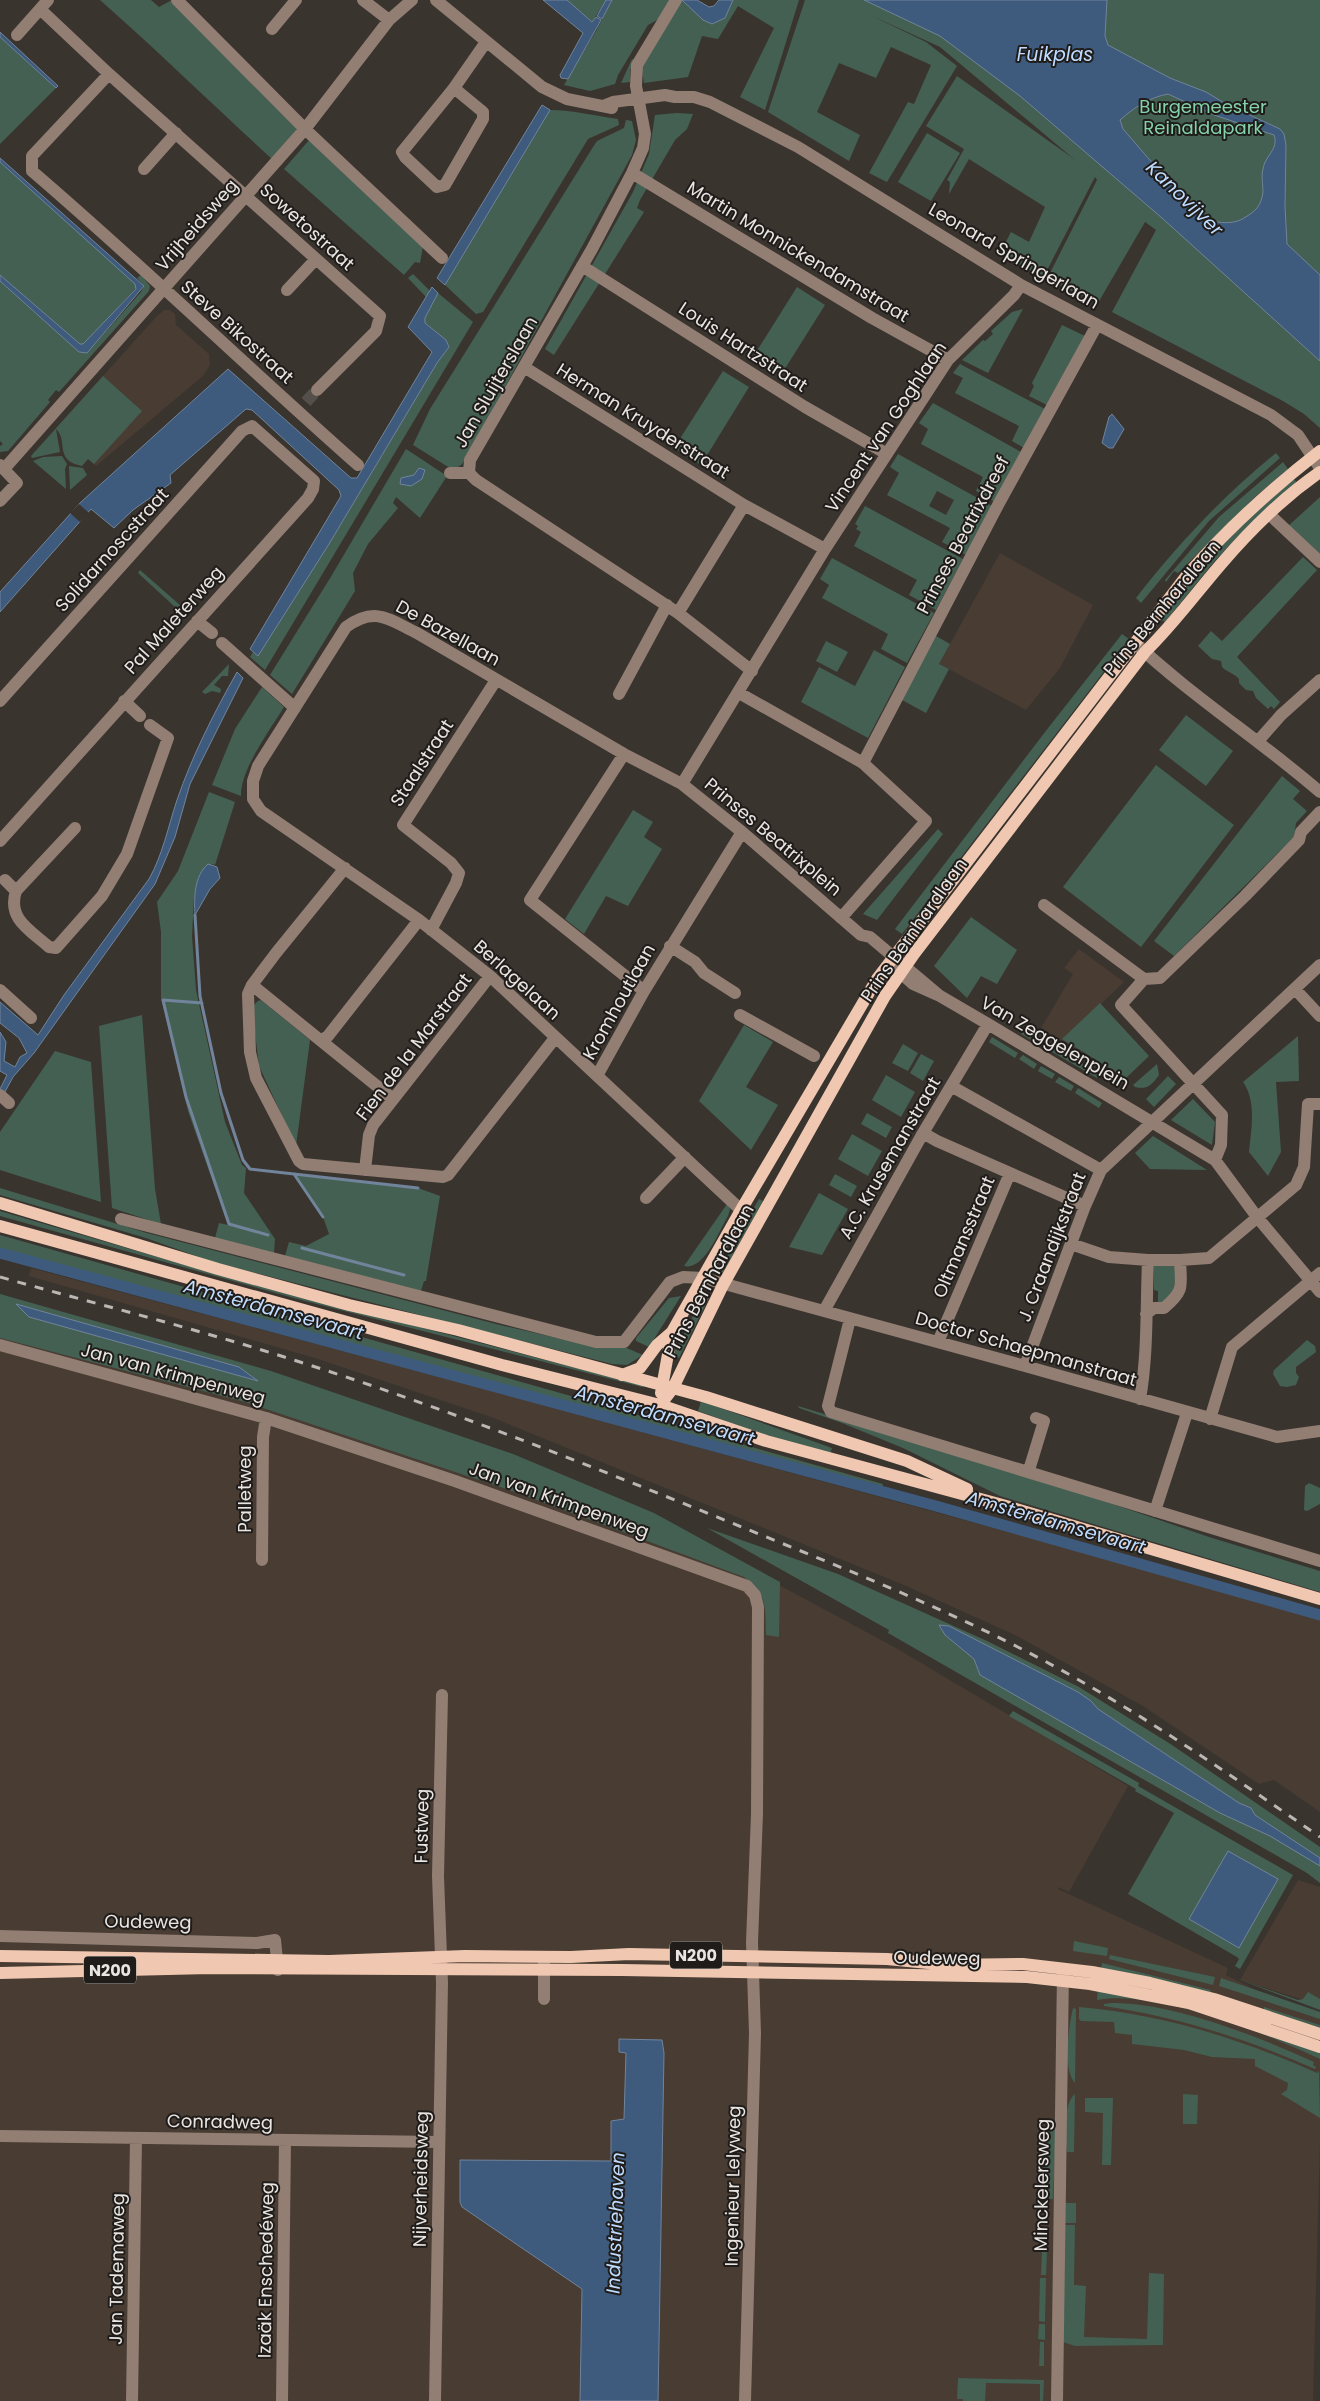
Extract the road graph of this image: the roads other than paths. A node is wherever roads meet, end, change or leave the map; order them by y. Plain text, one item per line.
1 (177, 0) edge
2 (296, 0) edge
3 (363, 0) edge
4 (412, 0) edge
5 (436, 0) edge
6 (675, 0) edge
7 (44, 4) edge
8 (389, 20) junction
9 (272, 29) dead end
10 (17, 35) dead end
11 (486, 42) junction
12 (109, 74) junction
13 (454, 88) junction
14 (639, 102) junction
15 (305, 129) junction
16 (176, 133) junction
17 (144, 169) dead end
18 (632, 173) junction
19 (246, 195) junction
20 (442, 258) dead end
21 (316, 259) junction
22 (582, 266) junction
23 (1021, 285) junction
24 (164, 289) junction
25 (288, 290) dead end
26 (1097, 325) junction
27 (948, 360) junction
28 (524, 367) junction
29 (318, 390) tunnel mouth
30 (252, 426) joint
31 (887, 454) junction
32 (1316, 454) edge
33 (358, 464) dead end
34 (2, 467) edge
35 (1320, 468) edge
36 (1320, 472) edge
37 (450, 473) dead end
38 (469, 473) junction
39 (0, 501) edge
40 (744, 505) junction
41 (1269, 514) junction
42 (825, 548) junction
43 (1320, 562) edge
44 (667, 605) junction
45 (678, 613) junction
46 (197, 621) junction
47 (212, 634) dead end
48 (222, 643) dead end
49 (1135, 643) junction
50 (1145, 652) junction
51 (752, 671) junction
52 (496, 680) junction
53 (1320, 680) edge
54 (739, 693) junction
55 (619, 694) dead end
56 (0, 701) edge
57 (124, 702) junction
58 (295, 708) junction
59 (140, 716) dead end
60 (150, 724) dead end
61 (1259, 740) junction
62 (624, 754) junction
63 (863, 763) junction
64 (682, 784) junction
65 (1320, 792) edge
66 (253, 799) joint
67 (1320, 812) edge
68 (75, 828) dead end
69 (742, 832) junction
70 (0, 841) edge
71 (345, 868) junction
72 (5, 880) dead end
73 (16, 891) junction
74 (1044, 905) dead end
75 (841, 918) junction
76 (419, 920) junction
77 (431, 930) junction
78 (861, 935) junction
79 (670, 946) junction
80 (893, 961) junction
81 (1320, 965) edge
82 (903, 969) junction
83 (490, 976) junction
84 (1144, 979) junction
85 (252, 985) junction
86 (1295, 989) junction
87 (0, 990) edge
88 (644, 991) junction
89 (735, 993) dead end
90 (740, 1015) dead end
91 (1320, 1016) edge
92 (31, 1018) dead end
93 (988, 1024) junction
94 (555, 1038) junction
95 (322, 1040) junction
96 (814, 1056) dead end
97 (598, 1074) junction
98 (1194, 1083) junction
99 (951, 1086) junction
100 (393, 1099) junction
101 (1320, 1104) edge
102 (1153, 1121) junction
103 (923, 1133) junction
104 (685, 1157) junction
105 (1215, 1160) junction
106 (366, 1170) junction
107 (1101, 1170) junction
108 (1010, 1173) junction
109 (646, 1198) dead end
110 (0, 1203) edge
111 (1085, 1206) junction
112 (741, 1210) junction
113 (1257, 1217) junction
114 (121, 1219) dead end
115 (0, 1226) edge
116 (1071, 1244) junction
117 (1148, 1260) junction
118 (1180, 1260) junction
119 (1315, 1277) edge
120 (703, 1278) junction
121 (723, 1285) junction
122 (1320, 1292) edge
123 (824, 1311) junction
124 (1146, 1314) junction
125 (850, 1319) junction
126 (672, 1332) junction
127 (938, 1342) junction
128 (0, 1345) edge
129 (1025, 1366) junction
130 (622, 1375) junction
131 (667, 1387) junction
132 (1140, 1399) junction
133 (660, 1405) junction
134 (1187, 1413) junction
135 (266, 1418) junction
136 (1036, 1418) dead end
137 (1210, 1419) junction
138 (1320, 1431) edge
139 (1028, 1470) junction
140 (999, 1504) junction
141 (1155, 1511) junction
142 (262, 1560) dead end
143 (1320, 1561) edge
144 (1320, 1599) edge
145 (442, 1695) dead end
146 (0, 1936) edge
147 (0, 1956) edge
148 (753, 1956) junction
149 (440, 1963) junction
150 (544, 1964) junction
151 (278, 1965) junction
152 (0, 1973) edge
153 (754, 1973) junction
154 (1063, 1975) junction
155 (544, 1998) dead end
156 (1320, 2034) edge
157 (1320, 2047) edge
158 (0, 2136) edge
159 (136, 2138) junction
160 (286, 2140) junction
161 (439, 2142) junction
162 (132, 2401) edge
163 (282, 2401) edge
164 (435, 2401) edge
165 (745, 2401) edge
166 (1057, 2401) edge

1 - 15 street
2 - 9 street
3 - 8 street
4 - 8 street, Vrijheidsweg
5 - 11 street
6 - 14 street, Jan Sluijterslaan
7 - 10 street
7 - 12 street, Sowetostraat
8 - 15 street, Vrijheidsweg
11 - 13 street
11 - 14 street
12 - 16 street, Sowetostraat
12 - 24 street, Steve Bikostraat
13 - 13 street
14 - 18 street, Jan Sluijterslaan
14 - 23 street, Leonard Springerlaan
15 - 19 street, Vrijheidsweg
15 - 20 street
16 - 17 street
16 - 19 street, Sowetostraat
18 - 22 street, Jan Sluijterslaan
18 - 27 street, Martin Monnickendamstraat
19 - 21 street, Sowetostraat
19 - 24 street, Vrijheidsweg
21 - 25 street
21 - 29 street, Sowetostraat
22 - 28 street, Jan Sluijterslaan
22 - 31 street, Louis Hartzstraat
23 - 26 street, Leonard Springerlaan
23 - 27 street, Vincent van Goghlaan
24 - 33 street, Steve Bikostraat
24 - 34 street, Vrijheidsweg
26 - 32 street, Leonard Springerlaan
26 - 63 street, Prinses Beatrixdreef
27 - 31 street, Vincent van Goghlaan
28 - 38 street, Jan Sluijterslaan
28 - 40 street, Herman Kruyderstraat
30 - 46 street, Pal Maleterweg
30 - 56 street, Solidarnoscstraat
31 - 42 street, Vincent van Goghlaan
32 - 35 street, Leonard Springerlaan
32 - 49 main road, Prins Bernhardlaan
34 - 39 street
36 - 41 main road, Prins Bernhardlaan
37 - 38 street
38 - 44 street, Jan Sluijterslaan
40 - 42 street
40 - 45 street
41 - 43 street
41 - 50 main road, Prins Bernhardlaan
42 - 51 street, Vincent van Goghlaan
44 - 45 street, Jan Sluijterslaan
44 - 55 street
45 - 51 street, Jan Sluijterslaan
46 - 47 street
46 - 57 street, Pal Maleterweg
48 - 58 street
49 - 50 street
49 - 80 main road, Prins Bernhardlaan
50 - 61 street
50 - 82 main road, Prins Bernhardlaan
51 - 54 street, Prinses Beatrixplein
52 - 58 street, De Bazellaan
52 - 62 street, De Bazellaan
52 - 77 street, Staalstraat
53 - 61 street
54 - 63 street, Prinses Beatrixplein
54 - 64 street, Prinses Beatrixplein
57 - 59 street
57 - 70 street, Pal Maleterweg
58 - 66 street, De Bazellaan
60 - 73 street
61 - 65 street
62 - 64 street, Prinses Beatrixplein
62 - 88 street
63 - 75 street, Prinses Beatrixplein
64 - 69 street, Prinses Beatrixplein
66 - 71 street, Berlagelaan
67 - 84 street
68 - 73 street
69 - 75 street, Prinses Beatrixplein
69 - 79 street, Kromhoutlaan
71 - 76 street, Berlagelaan
71 - 85 street
72 - 73 street
74 - 84 street
75 - 78 street, Prinses Beatrixplein
76 - 77 street, Berlagelaan
76 - 95 street
77 - 83 street, Berlagelaan
78 - 80 street, Prinses Beatrixplein
78 - 80 street, Prinses Beatrixplein
79 - 88 street, Kromhoutlaan
79 - 89 street, Kromhoutlaan
80 - 82 street, Van Zeggelenplein
80 - 112 main road, Prins Bernhardlaan
81 - 86 street
82 - 93 street, Van Zeggelenplein
82 - 121 main road, Prins Bernhardlaan
83 - 94 street, Berlagelaan
83 - 100 street, Fien de la Marstraat
84 - 98 street
85 - 95 street
85 - 106 street
86 - 91 street
86 - 98 street
87 - 92 street
88 - 97 street, Kromhoutlaan
90 - 96 street
93 - 99 street, A.C. Krusemanstraat
93 - 102 street, Van Zeggelenplein
94 - 97 street, Berlagelaan
94 - 106 street
95 - 100 street
97 - 104 street, Berlagelaan
98 - 102 street
98 - 105 street
99 - 103 street, A.C. Krusemanstraat
99 - 107 street
100 - 106 street, Fien de la Marstraat
101 - 113 street
102 - 105 street, Van Zeggelenplein
102 - 107 street
103 - 108 street
103 - 123 street, A.C. Krusemanstraat
104 - 109 street
104 - 112 street, Berlagelaan
105 - 113 street
107 - 111 street, J. Craandijkstraat
108 - 111 street
108 - 127 street, Oltmansstraat
110 - 130 main road
111 - 116 street, J. Craandijkstraat
112 - 120 main road, Prins Bernhardlaan
113 - 118 street
113 - 119 street
114 - 120 street
115 - 133 main road
116 - 117 street
116 - 129 street, J. Craandijkstraat
117 - 118 street
117 - 124 street
118 - 124 street
119 - 122 street
119 - 137 street
120 - 121 street, Doctor Schaepmanstraat
120 - 126 main road, Prins Bernhardlaan
121 - 123 street, Doctor Schaepmanstraat
121 - 131 main road, Prins Bernhardlaan
123 - 125 street, Doctor Schaepmanstraat
124 - 132 street
125 - 127 street, Doctor Schaepmanstraat
125 - 139 street
126 - 130 main road, Prins Bernhardlaan
126 - 131 main road, Prins Bernhardlaan
127 - 129 street, Doctor Schaepmanstraat
128 - 135 street, Jan van Krimpenweg
129 - 132 street, Doctor Schaepmanstraat
130 - 131 main road
131 - 133 main road, Prins Bernhardlaan
131 - 140 main road
132 - 134 street, Doctor Schaepmanstraat
133 - 140 main road
134 - 137 street, Doctor Schaepmanstraat
134 - 141 street
135 - 142 street, Palletweg
135 - 148 street, Jan van Krimpenweg
136 - 139 street
137 - 138 street, Doctor Schaepmanstraat
139 - 141 street
140 - 144 main road
141 - 143 street
145 - 149 street, Fustweg
146 - 151 street, Oudeweg
147 - 151 main road, Oudeweg / N200
148 - 150 main road, Oudeweg / N200
148 - 153 street, Jan van Krimpenweg
148 - 154 main road, Oudeweg / N200
149 - 150 main road, Oudeweg / N200
149 - 151 main road, Oudeweg / N200
149 - 161 street, Nijverheidsweg
150 - 153 main road, Oudeweg / N200
150 - 155 street
151 - 152 main road, Oudeweg / N200
153 - 154 main road, Oudeweg / N200
153 - 165 street, Ingenieur Lelyweg
154 - 156 main road, Oudeweg / N200
154 - 157 main road, Oudeweg / N200
154 - 166 street, Minckelersweg
158 - 159 street, Conradweg
159 - 160 street, Conradweg
159 - 162 street, Jan Tademaweg
160 - 161 street, Conradweg
160 - 163 street, Izaäk Enschedéweg
161 - 164 street, Nijverheidsweg

